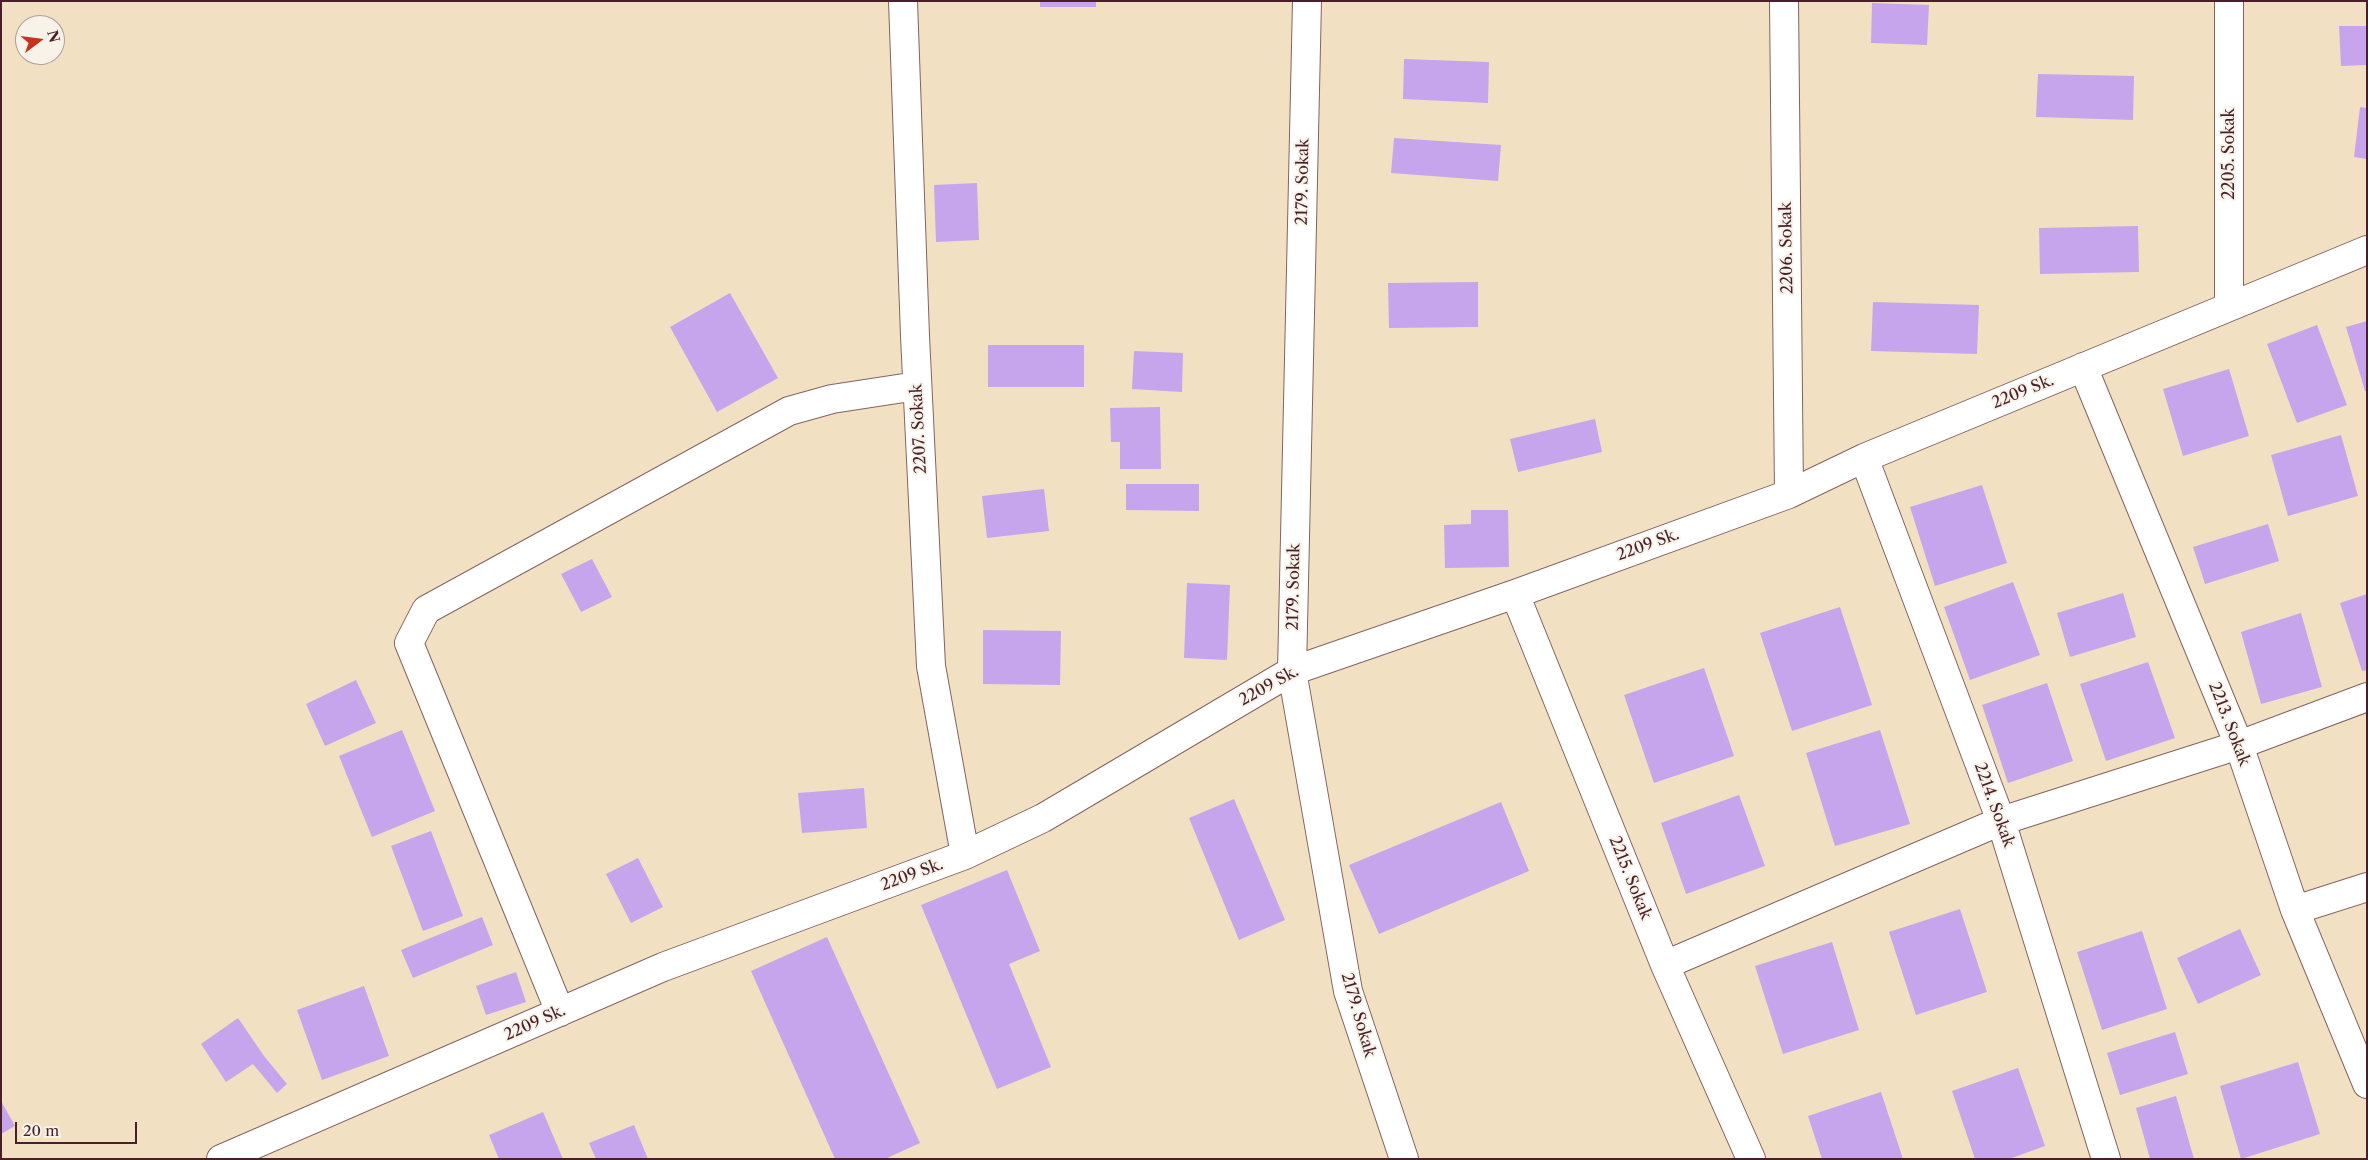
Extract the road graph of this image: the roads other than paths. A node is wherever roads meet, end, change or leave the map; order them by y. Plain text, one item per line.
1 (903, 1) edge
2 (1307, 1) edge
3 (1784, 1) edge
4 (2229, 1) edge
5 (2367, 250) edge
6 (2229, 307) junction
7 (2083, 368) junction
8 (917, 386) junction
9 (1864, 458) junction
10 (1789, 494) junction
11 (1515, 594) junction
12 (1292, 671) junction
13 (2367, 698) edge
14 (2238, 745) junction
15 (2001, 821) junction
16 (965, 855) junction
17 (2367, 887) edge
18 (2295, 910) junction
19 (1665, 965) junction
20 (560, 1012) junction
21 (2367, 1084) edge
22 (221, 1159) edge
23 (1404, 1159) edge
24 (1751, 1159) edge
25 (2106, 1159) edge

1 - 8 street, 2207. Sokak
2 - 12 street, 2179. Sokak
3 - 10 street, 2206. Sokak
4 - 6 street, 2205. Sokak
5 - 6 street, 2209 Sk.
6 - 7 street, 2209 Sk.
7 - 9 street, 2209 Sk.
7 - 14 street, 2213. Sokak
8 - 16 street, 2207. Sokak
8 - 20 street
9 - 10 street, 2209 Sk.
9 - 15 street, 2214. Sokak
10 - 11 street, 2209 Sk.
11 - 12 street, 2209 Sk.
11 - 19 street, 2215. Sokak
12 - 16 street, 2209 Sk.
12 - 23 street, 2179. Sokak
13 - 14 street
14 - 15 street
14 - 18 street, 2213. Sokak
15 - 19 street
15 - 25 street, 2214. Sokak
16 - 20 street, 2209 Sk.
17 - 18 street
18 - 21 street, 2213. Sokak
19 - 24 street, 2215. Sokak
20 - 22 street, 2209 Sk.

